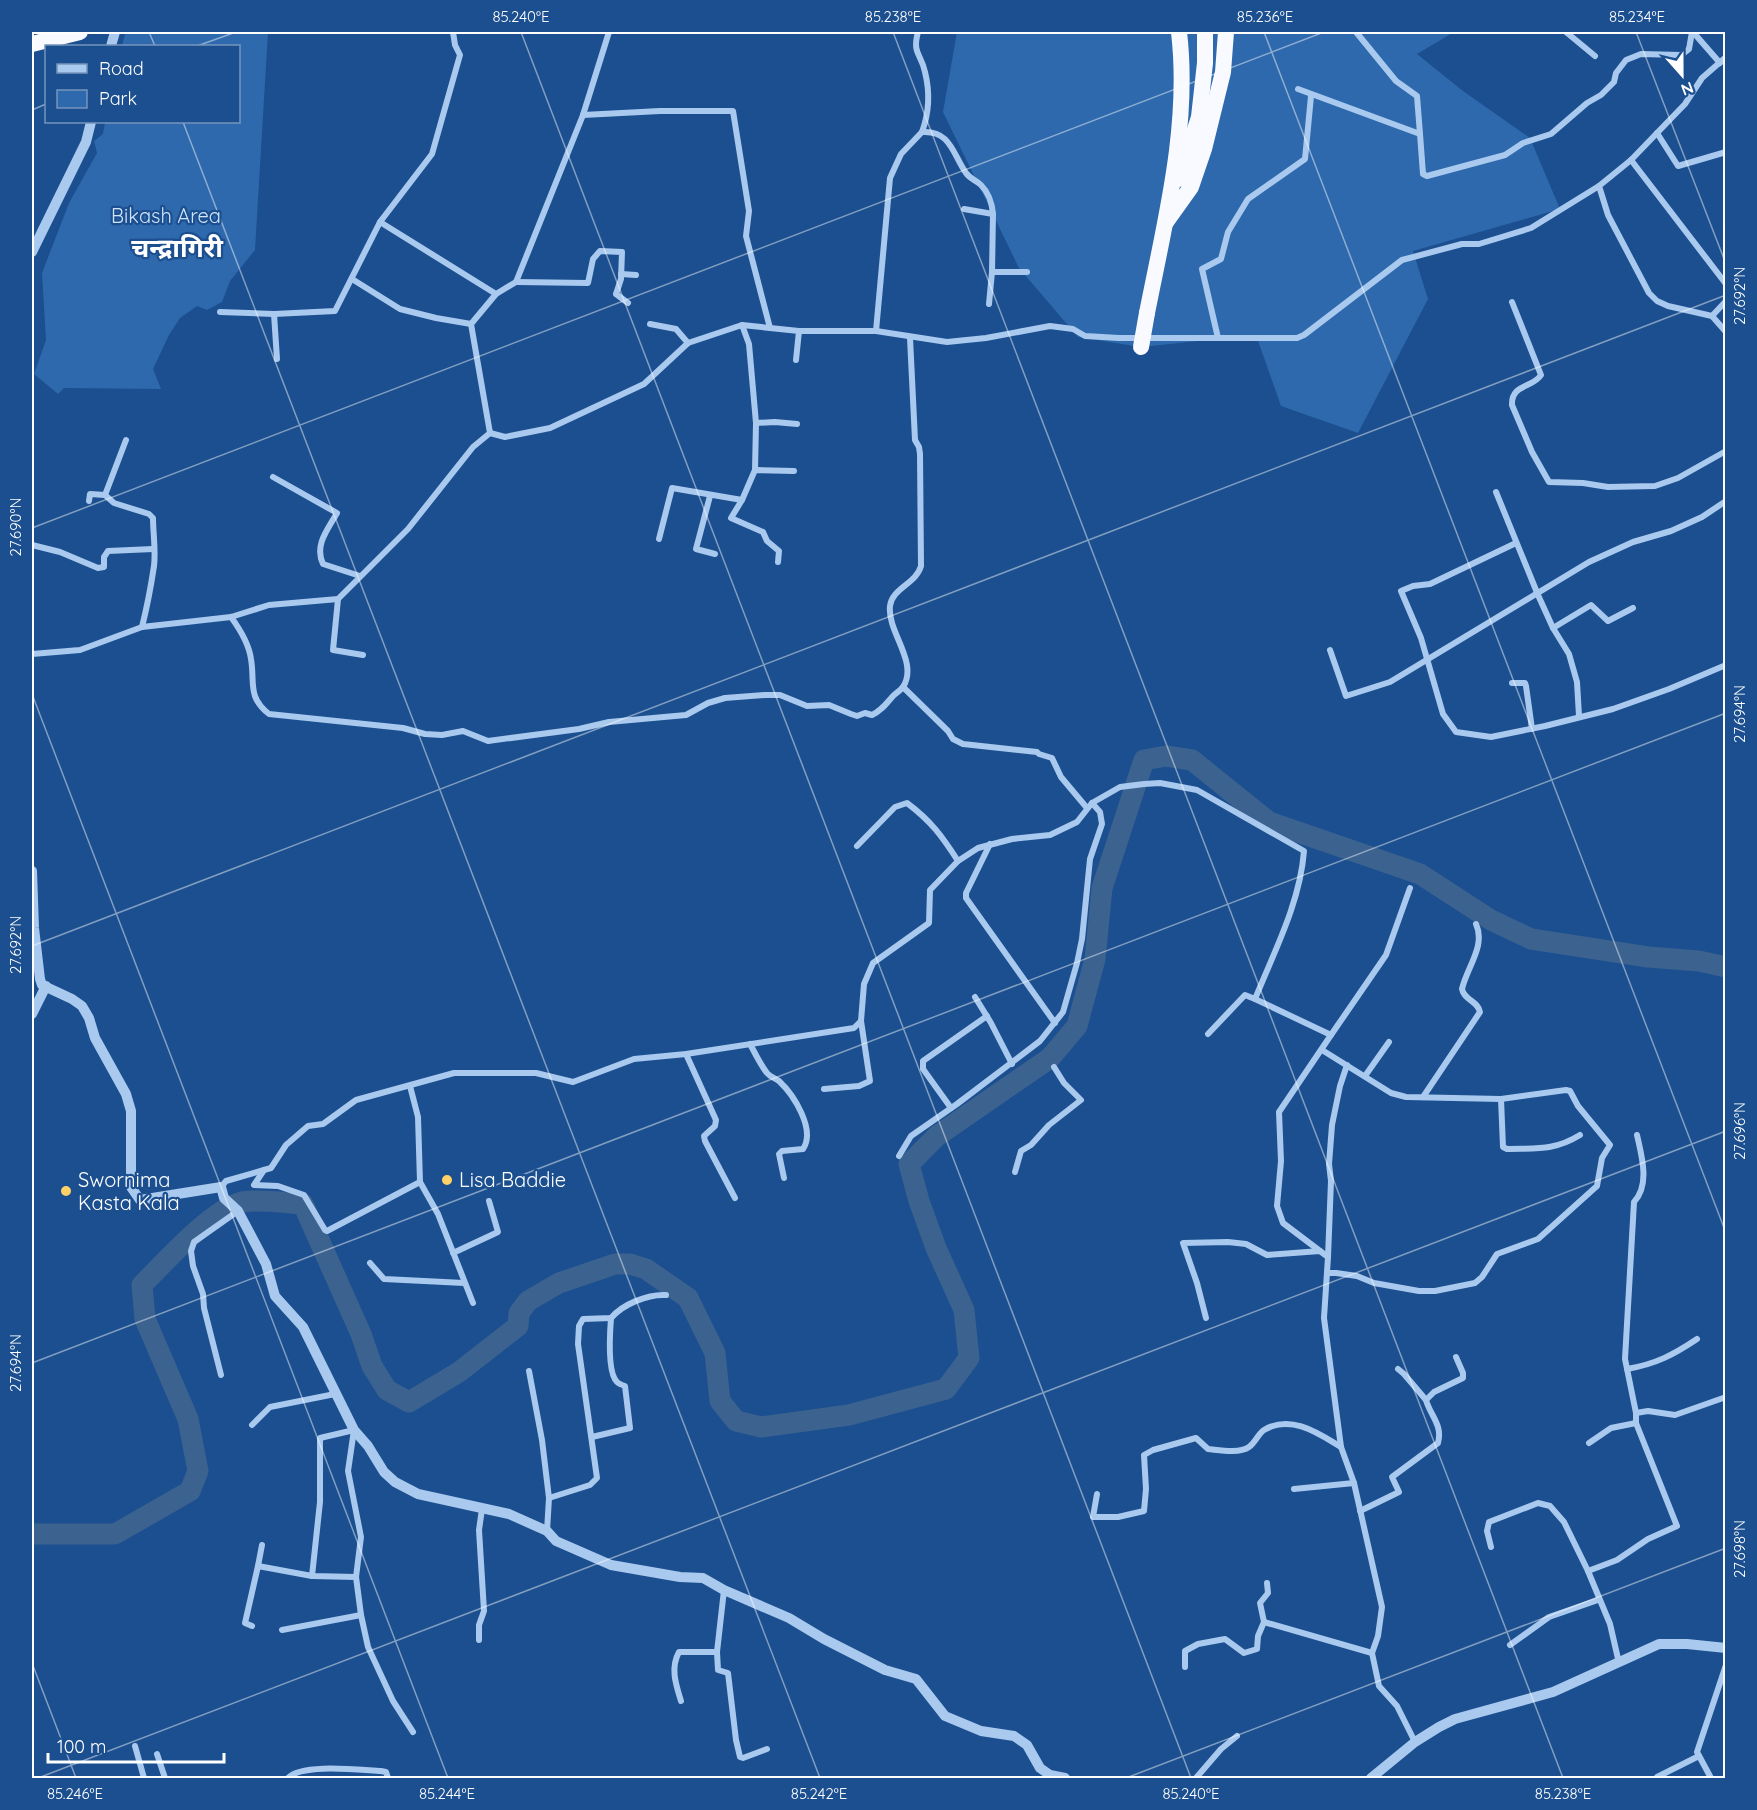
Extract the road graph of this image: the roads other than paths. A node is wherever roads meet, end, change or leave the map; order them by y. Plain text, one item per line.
1 (80, 32) edge
2 (453, 32) edge
3 (609, 32) edge
4 (918, 32) edge
5 (1179, 32) edge
6 (1204, 32) edge
7 (1226, 32) edge
8 (1356, 32) edge
9 (1566, 32) edge
10 (1693, 32) edge
11 (32, 44) edge
12 (1595, 56) dead end
13 (1725, 57) edge
14 (1720, 63) junction
15 (1298, 89) dead end
16 (1311, 96) junction
17 (583, 116) junction
18 (91, 123) edge
19 (922, 132) junction
20 (1657, 133) junction
21 (1420, 134) junction
22 (1725, 152) edge
23 (1631, 160) junction
24 (1599, 186) junction
25 (964, 208) dead end
26 (993, 214) junction
27 (380, 222) junction
28 (1164, 225) junction
29 (32, 252) edge
30 (992, 272) junction
31 (1027, 272) dead end
32 (621, 274) junction
33 (636, 275) dead end
34 (352, 279) junction
35 (516, 282) junction
36 (1725, 284) edge
37 (496, 294) junction
38 (1725, 301) edge
39 (1512, 302) dead end
40 (628, 303) dead end
41 (989, 304) dead end
42 (220, 312) dead end
43 (274, 314) junction
44 (1712, 316) junction
45 (471, 324) junction
46 (650, 324) dead end
47 (742, 325) junction
48 (770, 328) junction
49 (799, 331) junction
50 (876, 331) junction
51 (1725, 332) edge
52 (910, 338) junction
53 (1218, 338) junction
54 (688, 343) junction
55 (1141, 347) dead end
56 (278, 359) dead end
57 (796, 360) dead end
58 (756, 423) junction
59 (797, 424) dead end
60 (490, 433) junction
61 (126, 440) dead end
62 (1725, 451) edge
63 (754, 470) junction
64 (794, 471) dead end
65 (273, 477) dead end
66 (1496, 492) dead end
67 (105, 495) junction
68 (710, 496) junction
69 (742, 500) junction
70 (89, 501) dead end
71 (1725, 501) edge
72 (659, 539) dead end
73 (1516, 543) junction
74 (32, 545) edge
75 (153, 549) junction
76 (715, 554) dead end
77 (778, 562) dead end
78 (360, 576) junction
79 (1538, 595) junction
80 (338, 599) junction
81 (1633, 608) dead end
82 (231, 616) junction
83 (142, 627) junction
84 (1553, 628) junction
85 (1330, 650) dead end
86 (32, 654) edge
87 (363, 655) dead end
88 (1428, 659) junction
89 (1725, 665) edge
90 (1512, 683) dead end
91 (903, 687) junction
92 (1579, 716) junction
93 (1532, 729) junction
94 (1090, 806) junction
95 (990, 844) junction
96 (858, 846) dead end
97 (958, 861) junction
98 (32, 871) edge
99 (1410, 888) dead end
100 (1476, 924) dead end
101 (46, 986) junction
102 (975, 997) dead end
103 (1255, 999) junction
104 (32, 1014) edge
105 (987, 1016) junction
106 (861, 1021) junction
107 (1055, 1023) junction
108 (1208, 1034) dead end
109 (1331, 1035) junction
110 (1389, 1042) dead end
111 (750, 1044) junction
112 (1322, 1050) junction
113 (686, 1054) junction
114 (1012, 1064) junction
115 (1347, 1065) junction
116 (1054, 1067) dead end
117 (1365, 1076) junction
118 (410, 1086) junction
119 (824, 1089) dead end
120 (1423, 1097) junction
121 (1501, 1099) junction
122 (951, 1108) junction
123 (1580, 1135) dead end
124 (1637, 1136) dead end
125 (899, 1156) dead end
126 (271, 1168) junction
127 (1015, 1172) dead end
128 (784, 1178) dead end
129 (420, 1182) junction
130 (221, 1186) junction
131 (735, 1198) dead end
132 (489, 1201) dead end
133 (238, 1211) junction
134 (1320, 1251) junction
135 (453, 1253) junction
136 (1328, 1257) junction
137 (370, 1263) dead end
138 (1327, 1273) junction
139 (464, 1282) junction
140 (666, 1295) dead end
141 (473, 1303) dead end
142 (611, 1318) junction
143 (1206, 1318) dead end
144 (1697, 1339) dead end
145 (1456, 1357) dead end
146 (1398, 1369) dead end
147 (1627, 1369) junction
148 (529, 1371) dead end
149 (221, 1375) dead end
150 (335, 1394) junction
151 (1725, 1397) edge
152 (1426, 1400) junction
153 (1636, 1413) junction
154 (1636, 1423) junction
155 (252, 1425) dead end
156 (354, 1430) junction
157 (592, 1437) junction
158 (1589, 1443) dead end
159 (1341, 1447) junction
160 (1354, 1483) junction
161 (1294, 1489) dead end
162 (1097, 1494) dead end
163 (549, 1498) junction
164 (482, 1509) junction
165 (1360, 1511) junction
166 (547, 1531) junction
167 (262, 1545) dead end
168 (1491, 1547) dead end
169 (258, 1566) junction
170 (1588, 1571) junction
171 (312, 1576) junction
172 (356, 1577) junction
173 (1267, 1583) dead end
174 (724, 1590) junction
175 (1598, 1600) junction
176 (361, 1615) junction
177 (1264, 1622) junction
178 (252, 1626) dead end
179 (282, 1630) dead end
180 (479, 1640) dead end
181 (1510, 1645) dead end
182 (1725, 1648) edge
183 (717, 1652) junction
184 (1372, 1653) junction
185 (1619, 1664) junction
186 (1725, 1665) edge
187 (1185, 1667) dead end
188 (681, 1701) dead end
189 (413, 1732) dead end
190 (1237, 1736) dead end
191 (1415, 1742) junction
192 (135, 1746) dead end
193 (767, 1749) dead end
194 (157, 1754) dead end
195 (1699, 1756) junction
196 (144, 1779) edge
197 (165, 1779) edge
198 (288, 1779) edge
199 (388, 1779) edge
200 (1065, 1779) edge
201 (1196, 1779) edge
202 (1371, 1779) edge
203 (1658, 1779) edge
204 (1711, 1779) edge

1 - 11 highway
2 - 27 street
3 - 17 street
4 - 19 street
5 - 28 highway
6 - 28 highway
7 - 28 highway
8 - 21 street
9 - 12 street
10 - 14 street
10 - 21 street
13 - 14 street
14 - 20 street
15 - 16 street
16 - 21 street
16 - 53 street
17 - 35 street
17 - 48 street
18 - 29 street
19 - 26 street
19 - 50 street
20 - 22 street
20 - 23 street
23 - 24 street
23 - 36 street
24 - 44 street
24 - 53 street
25 - 26 street
26 - 30 street
27 - 34 street
27 - 37 street
28 - 55 highway, bridge
30 - 31 street
30 - 41 street
32 - 33 street
32 - 35 street
32 - 40 street
34 - 43 street
34 - 45 street
35 - 37 street
37 - 45 street
38 - 44 street
39 - 62 street
42 - 43 street
43 - 56 street
44 - 51 street
45 - 60 street
46 - 54 street
47 - 48 street
47 - 54 street
47 - 58 street
48 - 49 street
49 - 50 street
49 - 57 street
50 - 52 street
52 - 53 street
52 - 91 street
54 - 60 street
58 - 59 street
58 - 63 street
60 - 78 street
61 - 67 street
63 - 64 street
63 - 69 street
65 - 78 street
66 - 73 street
67 - 70 street
67 - 75 street
68 - 69 street
68 - 72 street
68 - 76 street
69 - 77 street
71 - 79 street
73 - 79 street
73 - 88 street
74 - 75 street
75 - 83 street
78 - 80 street
79 - 84 street
79 - 88 street
80 - 82 street
80 - 87 street
81 - 84 street
82 - 83 street
82 - 91 street
83 - 86 street
84 - 92 street
85 - 88 street
88 - 93 street
89 - 92 street
90 - 93 street
91 - 94 street
92 - 93 street
94 - 95 street
94 - 103 street
94 - 107 street
95 - 97 street
95 - 107 street
96 - 97 street
97 - 106 street
98 - 101 street
99 - 109 street
100 - 120 street
101 - 104 street
101 - 130 street
102 - 105 street
103 - 108 street
103 - 109 street
105 - 114 street
105 - 122 street
106 - 111 street
106 - 119 street
107 - 114 street
109 - 112 street
110 - 117 street
111 - 113 street
111 - 128 street
112 - 115 street
112 - 134 street
113 - 118 street
113 - 131 street
114 - 122 street
115 - 117 street
115 - 136 street
116 - 127 street
117 - 120 street
118 - 126 street
118 - 129 street
120 - 121 street
121 - 123 street
121 - 138 street
122 - 125 street
124 - 147 street
126 - 129 street
126 - 130 street
129 - 135 street
130 - 133 street
132 - 135 street
133 - 149 street
133 - 150 street
134 - 136 street
134 - 143 street
135 - 139 street
136 - 138 street
137 - 139 street
138 - 159 street
139 - 141 street
140 - 142 street
142 - 157 street
142 - 157 street
144 - 147 street
145 - 152 street
146 - 152 street
147 - 153 street
148 - 163 street
150 - 155 street
150 - 156 street
151 - 153 street
152 - 165 street
153 - 154 street
154 - 158 street
154 - 170 street
156 - 164 street
156 - 171 street
156 - 172 street
157 - 163 street
159 - 160 street
159 - 162 street
160 - 161 street
160 - 165 street
163 - 166 street
164 - 166 street
164 - 180 street
165 - 184 street
166 - 174 street
167 - 169 street
168 - 170 street
169 - 171 street
169 - 178 street
170 - 175 street
171 - 172 street
172 - 176 street
173 - 177 street
174 - 183 street
174 - 200 street
175 - 181 street
175 - 185 street
176 - 179 street
176 - 189 street
177 - 184 street
177 - 187 street
182 - 185 street
183 - 188 street
183 - 193 street
184 - 191 street
185 - 191 street
186 - 195 street
190 - 201 street
191 - 202 street
192 - 196 street
194 - 197 street
195 - 203 street
195 - 204 street
198 - 199 street

